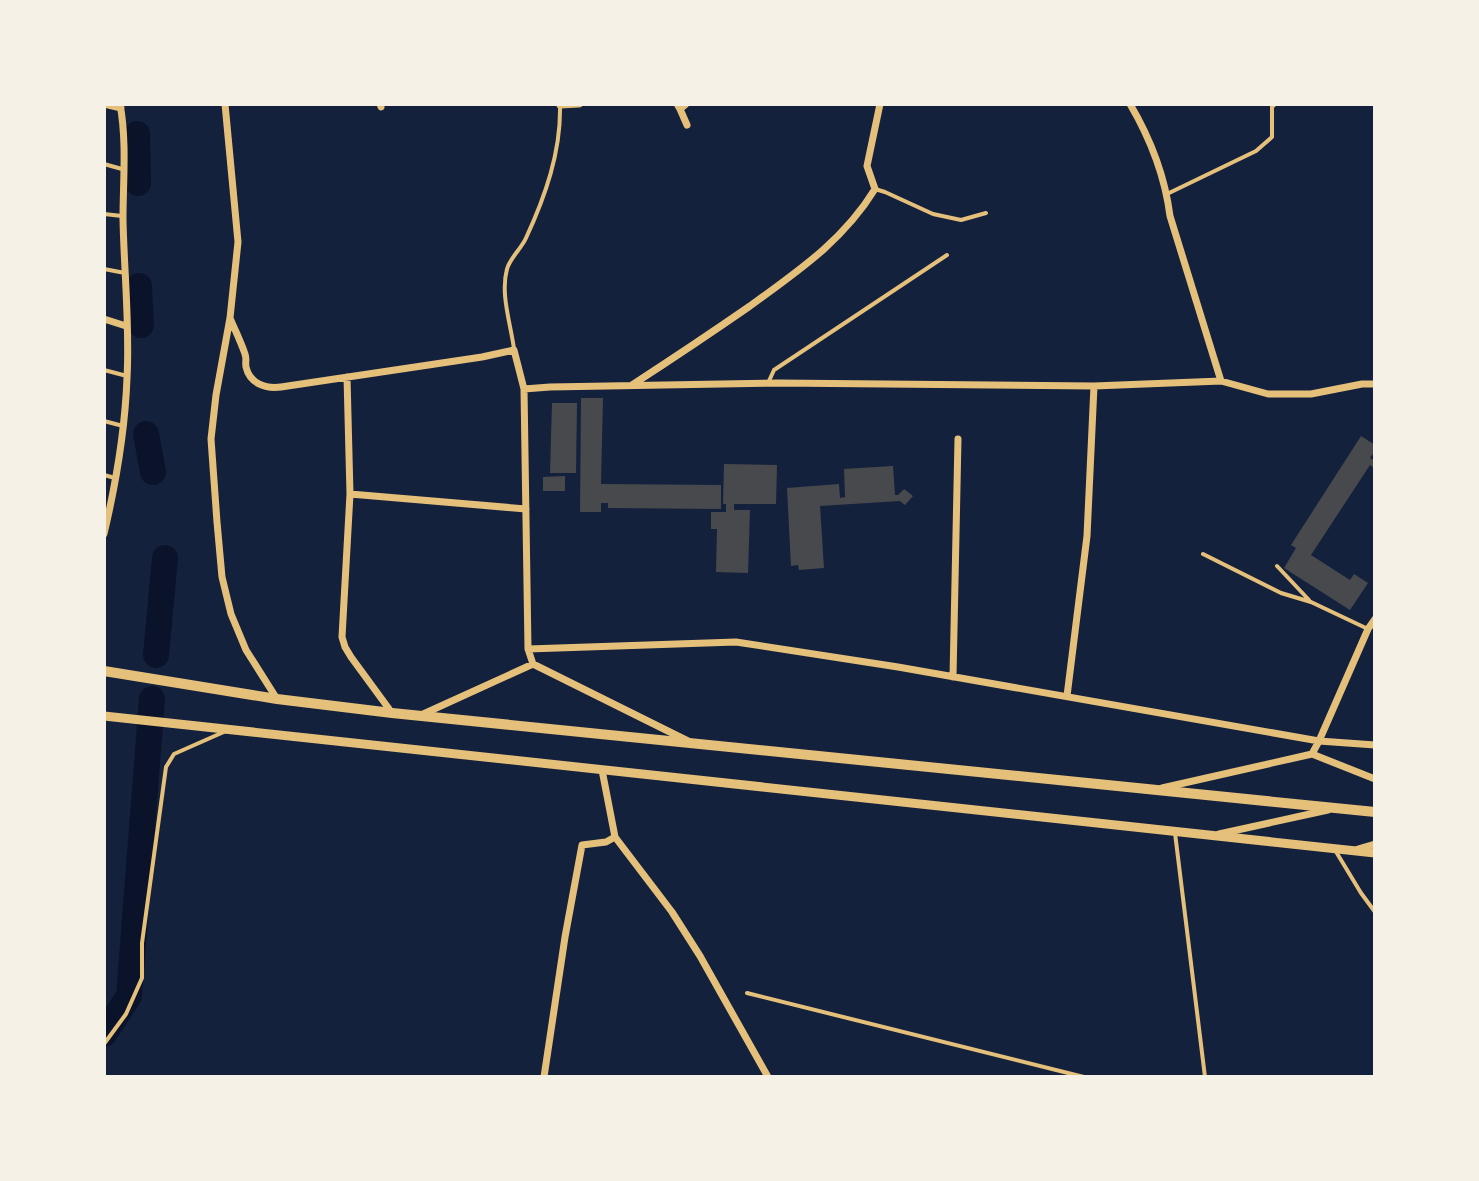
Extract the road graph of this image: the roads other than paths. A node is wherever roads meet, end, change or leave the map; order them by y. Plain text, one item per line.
1 (104, 104) edge
2 (225, 104) edge
3 (579, 104) edge
4 (880, 104) edge
5 (1130, 104) edge
6 (1275, 104) edge
7 (560, 105) edge
8 (120, 106) edge
9 (681, 106) edge
10 (687, 125) dead end
11 (104, 164) edge
12 (124, 169) junction
13 (875, 189) junction
14 (1167, 194) junction
15 (986, 213) dead end
16 (104, 214) edge
17 (123, 216) junction
18 (947, 255) dead end
19 (104, 269) edge
20 (125, 273) junction
21 (230, 318) junction
22 (104, 319) edge
23 (126, 326) junction
24 (514, 350) junction
25 (104, 370) edge
26 (127, 376) junction
27 (347, 377) junction
28 (1221, 381) junction
29 (768, 384) junction
30 (1375, 384) edge
31 (630, 386) junction
32 (1094, 386) junction
33 (524, 389) junction
34 (104, 421) edge
35 (123, 426) junction
36 (958, 439) dead end
37 (104, 475) edge
38 (117, 479) junction
39 (350, 494) junction
40 (526, 509) junction
41 (104, 531) edge
42 (1203, 554) dead end
43 (1277, 566) dead end
44 (1311, 602) junction
45 (1375, 619) edge
46 (1368, 629) junction
47 (528, 649) junction
48 (533, 664) junction
49 (104, 671) edge
50 (953, 677) junction
51 (1067, 696) junction
52 (277, 699) junction
53 (392, 713) junction
54 (421, 715) junction
55 (104, 716) edge
56 (231, 729) junction
57 (1319, 741) junction
58 (697, 745) junction
59 (1375, 745) edge
60 (1312, 754) junction
61 (602, 770) junction
62 (1375, 779) edge
63 (1156, 790) junction
64 (1337, 808) junction
65 (1375, 812) edge
66 (1174, 831) junction
67 (1213, 835) junction
68 (615, 837) junction
69 (1375, 844) edge
70 (1333, 848) junction
71 (1355, 851) junction
72 (1375, 853) edge
73 (1375, 912) edge
74 (747, 993) dead end
75 (104, 1044) edge
76 (1061, 1074) edge
77 (544, 1077) edge
78 (768, 1077) edge
79 (1084, 1077) edge
80 (1205, 1077) edge

1 - 8 street
2 - 21 street
3 - 7 street
4 - 13 street
5 - 14 street
6 - 14 lane
7 - 24 lane
8 - 12 street
9 - 10 street
11 - 12 lane
12 - 17 street
13 - 15 lane
13 - 31 street
14 - 28 street
16 - 17 lane
17 - 20 street
18 - 29 lane
19 - 20 lane
20 - 23 street
21 - 27 street
21 - 52 street
22 - 23 street
23 - 26 street
24 - 27 street
24 - 33 street
25 - 26 lane
26 - 35 street
27 - 39 street
28 - 30 street
28 - 32 street
29 - 31 street
29 - 32 street
31 - 33 street
32 - 51 street
33 - 40 street
34 - 35 lane
35 - 38 street
36 - 50 street
37 - 38 lane
38 - 41 street
39 - 40 street
39 - 53 street
40 - 47 street
42 - 44 lane
43 - 44 lane
44 - 46 lane
45 - 46 street
46 - 57 street
47 - 48 street
47 - 50 street
48 - 54 street
48 - 58 street
49 - 52 main road
50 - 51 street
51 - 57 street
52 - 53 main road
53 - 54 main road
54 - 58 main road
55 - 56 street
56 - 61 street
56 - 75 lane
57 - 59 street
57 - 60 street
58 - 63 main road
60 - 62 street
60 - 63 street
61 - 66 street
61 - 68 street
63 - 64 main road
64 - 65 main road
64 - 67 street
66 - 67 street
66 - 80 lane
67 - 70 street
68 - 77 street
68 - 78 street
69 - 71 street
70 - 71 street
70 - 73 lane
71 - 72 street
74 - 76 lane
76 - 79 lane

